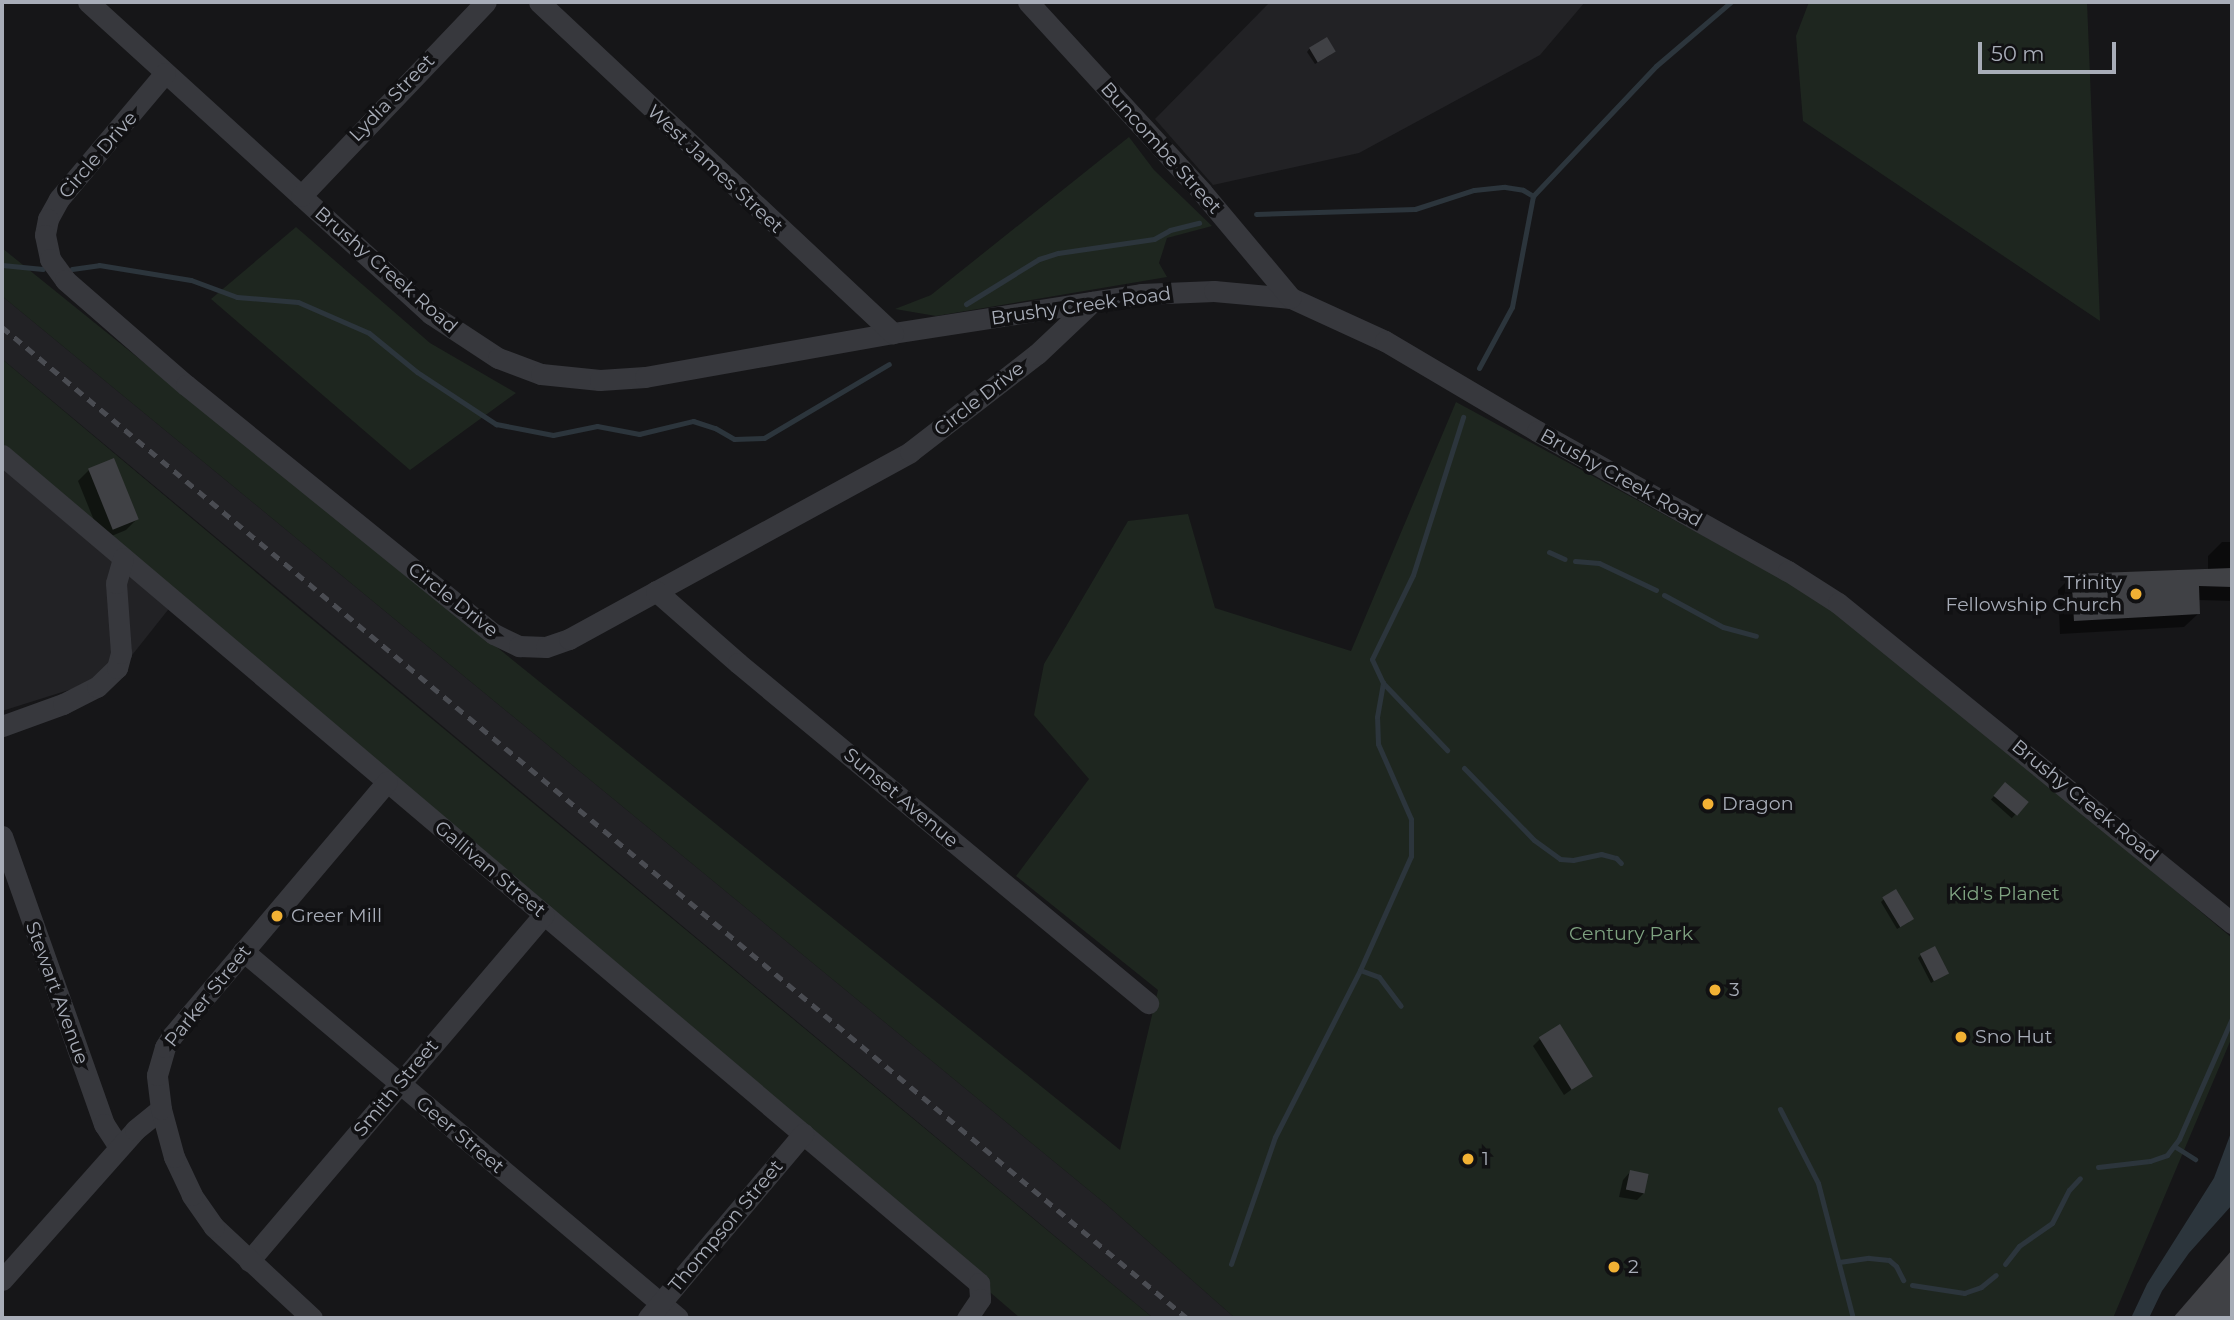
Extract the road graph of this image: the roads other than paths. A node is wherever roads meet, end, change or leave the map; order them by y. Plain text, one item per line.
1 (88, 2) edge
2 (486, 2) edge
3 (539, 2) edge
4 (1028, 2) edge
5 (165, 73) junction
6 (301, 196) junction
7 (1291, 298) junction
8 (1092, 302) junction
9 (893, 333) junction
10 (2, 455) edge
11 (123, 558) junction
12 (656, 591) junction
13 (2, 726) edge
14 (387, 782) junction
15 (2, 836) edge
16 (544, 914) junction
17 (2232, 923) edge
18 (243, 951) junction
19 (1148, 1003) dead end
20 (400, 1084) junction
21 (161, 1109) junction
22 (803, 1133) junction
23 (119, 1147) junction
24 (249, 1261) junction
25 (2, 1280) edge
26 (655, 1311) edge
27 (312, 1318) edge
28 (678, 1318) edge
29 (967, 1318) edge

1 - 5 street, Brushy Creek Road
2 - 6 street, Lydia Street
3 - 9 street, West James Street
4 - 7 street, Buncombe Street
5 - 6 street, Brushy Creek Road
5 - 12 street, Circle Drive
6 - 9 street, Brushy Creek Road
7 - 8 street, Brushy Creek Road
7 - 17 street, Brushy Creek Road
8 - 9 street, Brushy Creek Road
8 - 12 street, Circle Drive
10 - 11 street, Gallivan Street
11 - 13 street
11 - 14 street, Gallivan Street
12 - 19 street, Sunset Avenue
14 - 16 street, Gallivan Street
14 - 18 street, Parker Street
15 - 23 street, Stewart Avenue
16 - 20 street, Smith Street
16 - 22 street, Gallivan Street
18 - 20 street, Geer Street
18 - 21 street, Parker Street
20 - 24 street, Smith Street
20 - 26 street, Geer Street
21 - 23 street
21 - 24 street, Parker Street
22 - 26 street, Thompson Street
22 - 29 street, Gallivan Street
23 - 25 street
24 - 27 street, Parker Street
26 - 28 street, Geer Street

